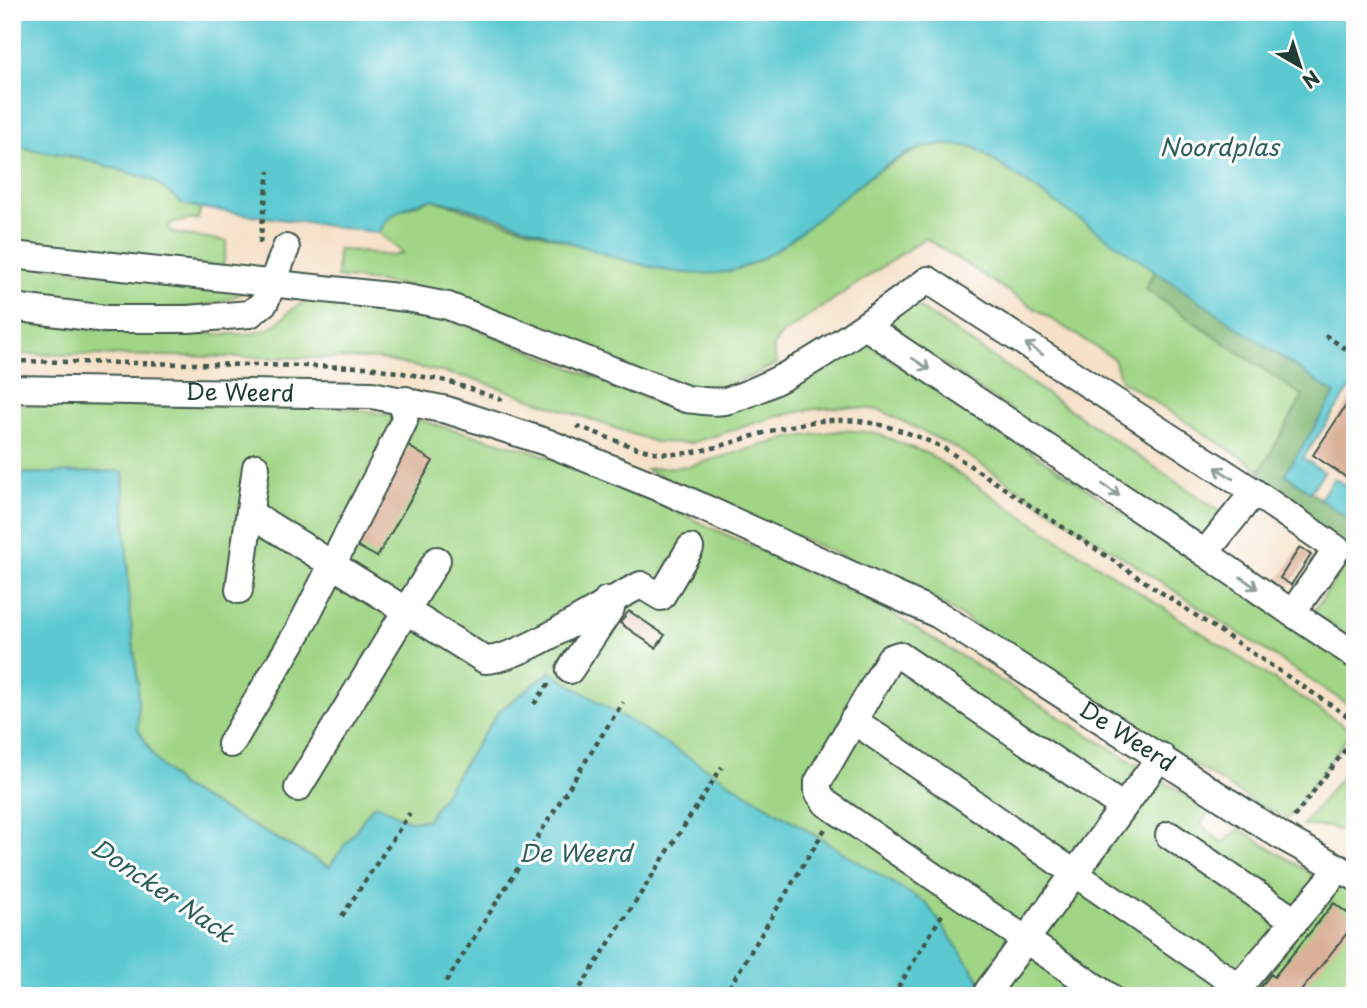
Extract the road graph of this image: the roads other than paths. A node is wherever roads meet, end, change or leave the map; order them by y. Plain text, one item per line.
1 (286, 248) dead end
2 (12, 255) edge
3 (272, 285) junction
4 (12, 307) edge
5 (864, 326) junction
6 (12, 389) edge
7 (406, 400) junction
8 (256, 467) dead end
9 (1254, 492) junction
10 (250, 513) junction
11 (690, 548) dead end
12 (1205, 553) junction
13 (437, 560) dead end
14 (332, 563) junction
15 (239, 590) dead end
16 (607, 600) junction
17 (407, 609) junction
18 (1292, 613) junction
19 (1355, 655) edge
20 (562, 674) road end
21 (853, 720) junction
22 (231, 744) dead end
23 (1161, 756) junction
24 (298, 788) dead end
25 (1123, 807) junction
26 (1169, 835) dead end
27 (1075, 873) junction
28 (1347, 873) edge
29 (1295, 921) junction
30 (1025, 940) junction
31 (988, 990) dead end
32 (1235, 991) edge
33 (1108, 996) edge

1 - 3 street
2 - 3 street
3 - 4 street
3 - 5 street
9 -> 5 street
5 -> 12 street
6 - 7 street, De Weerd
7 - 14 street
7 - 23 street, De Weerd
8 - 10 street
9 - 12 street
9 - 18 street
10 - 14 street
10 - 15 street
11 - 16 street
12 -> 18 street
13 - 17 street
14 - 17 street
14 - 22 street
16 - 17 street
16 - 20 street
17 - 24 street
18 - 19 street
21 - 25 street
21 - 27 street
21 - 30 street
23 - 25 street
23 - 28 street, De Weerd
25 - 27 street
26 - 29 street
27 - 30 street
27 - 32 street
28 - 29 street
29 - 32 street
30 - 31 street
30 - 33 street

